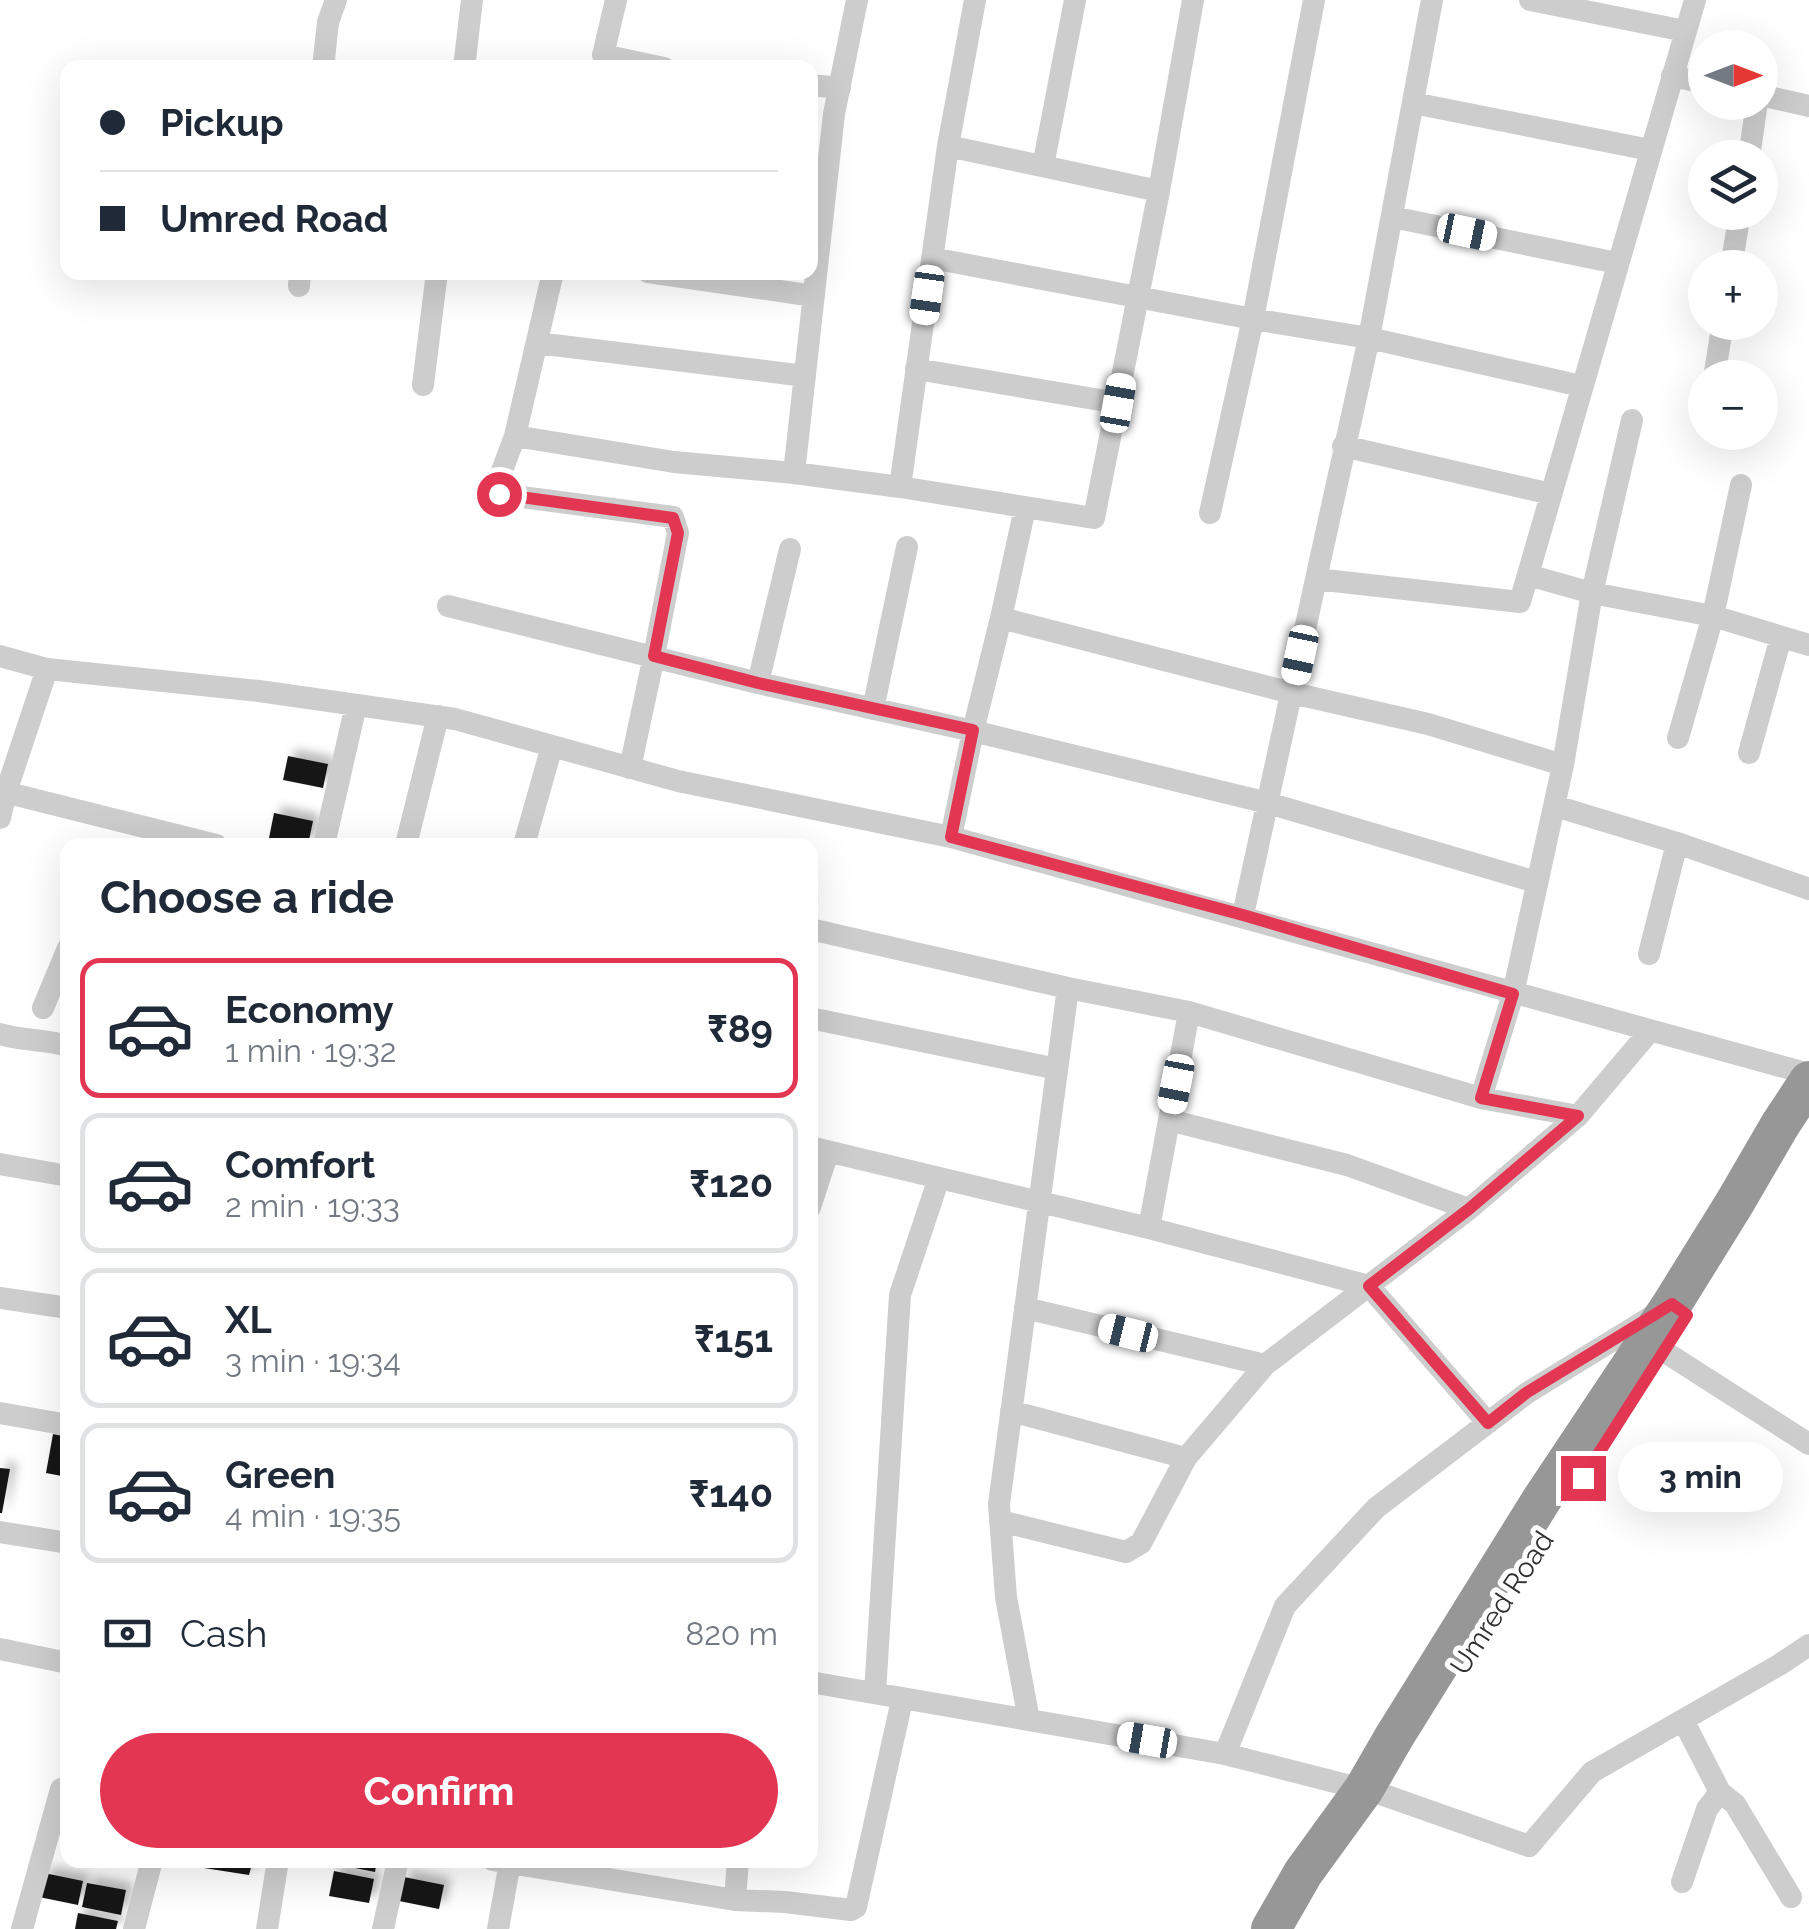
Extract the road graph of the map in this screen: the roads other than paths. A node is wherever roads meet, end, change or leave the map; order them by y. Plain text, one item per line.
1 (336, 0) edge
2 (472, 0) edge
3 (616, 0) edge
4 (857, 0) edge
5 (975, 0) edge
6 (1075, 0) edge
7 (1192, 0) edge
8 (1314, 0) edge
9 (1432, 0) edge
10 (1530, 0) edge
11 (1694, 0) edge
12 (1685, 31) junction
13 (324, 60) edge
14 (465, 60) edge
15 (602, 60) edge
16 (1672, 76) junction
17 (1688, 80) edge
18 (818, 85) edge
19 (840, 88) junction
20 (1778, 99) edge
21 (1414, 103) junction
22 (1809, 106) edge
23 (948, 146) junction
24 (1650, 150) junction
25 (1042, 166) junction
26 (818, 182) edge
27 (1159, 191) junction
28 (1392, 217) junction
29 (932, 258) junction
30 (1617, 263) junction
31 (436, 280) edge
32 (551, 280) edge
33 (703, 280) edge
34 (815, 280) edge
35 (814, 296) junction
36 (1138, 297) junction
37 (1254, 319) junction
38 (1368, 338) junction
39 (537, 343) junction
40 (916, 369) junction
41 (805, 376) junction
42 (422, 385) dead end
43 (1582, 386) junction
44 (1118, 403) junction
45 (1632, 420) dead end
46 (515, 436) junction
47 (1344, 446) junction
48 (794, 473) junction
49 (1742, 484) dead end
50 (900, 487) junction
51 (1551, 494) junction
52 (1025, 508) junction
53 (1210, 514) dead end
54 (907, 547) dead end
55 (790, 550) dead end
56 (1528, 576) junction
57 (1316, 578) junction
58 (1592, 594) junction
59 (448, 606) dead end
60 (1713, 616) junction
61 (1001, 618) junction
62 (1782, 636) junction
63 (1809, 645) edge
64 (0, 656) edge
65 (654, 656) junction
66 (47, 668) junction
67 (758, 683) junction
68 (1292, 693) junction
69 (356, 704) junction
70 (872, 708) junction
71 (438, 716) junction
72 (973, 730) junction
73 (1678, 738) dead end
74 (552, 746) junction
75 (1750, 753) dead end
76 (1563, 765) junction
77 (630, 768) junction
78 (3, 792) edge
79 (1268, 803) junction
80 (1555, 806) junction
81 (0, 818) edge
82 (951, 837) junction
83 (188, 838) edge
84 (326, 838) edge
85 (408, 838) edge
86 (526, 838) edge
87 (1677, 842) junction
88 (1536, 882) junction
89 (1809, 890) edge
90 (1243, 915) junction
91 (818, 931) edge
92 (1648, 954) dead end
93 (60, 967) edge
94 (1068, 988) junction
95 (1513, 994) junction
96 (43, 1008) dead end
97 (1189, 1012) junction
98 (818, 1020) edge
99 (1650, 1031) junction
100 (0, 1034) edge
101 (60, 1044) edge
102 (1057, 1069) junction
103 (1809, 1078) edge
104 (1481, 1098) junction
105 (1578, 1116) junction
106 (1169, 1120) junction
107 (1809, 1126) edge
108 (819, 1150) edge
109 (0, 1164) edge
110 (60, 1175) edge
111 (939, 1178) junction
112 (1040, 1202) junction
113 (1469, 1209) junction
114 (1149, 1228) junction
115 (1369, 1286) junction
116 (0, 1298) edge
117 (60, 1307) edge
118 (1025, 1308) junction
119 (1680, 1310) junction
120 (1657, 1346) junction
121 (1265, 1365) junction
122 (1012, 1411) junction
123 (0, 1413) edge
124 (60, 1423) edge
125 (1488, 1423) junction
126 (1809, 1444) edge
127 (1186, 1458) junction
128 (1000, 1521) junction
129 (0, 1532) edge
130 (60, 1541) edge
131 (1809, 1644) edge
132 (0, 1649) edge
133 (60, 1661) edge
134 (818, 1683) edge
135 (875, 1693) junction
136 (902, 1700) junction
137 (1029, 1720) junction
138 (1683, 1720) junction
139 (1225, 1754) junction
140 (1371, 1791) junction
141 (1720, 1792) junction
142 (60, 1793) edge
143 (150, 1868) edge
144 (277, 1868) edge
145 (396, 1868) edge
146 (502, 1868) edge
147 (544, 1868) edge
148 (737, 1868) edge
149 (1682, 1882) dead end
150 (1791, 1897) dead end
151 (735, 1900) junction
152 (22, 1929) edge
153 (134, 1929) edge
154 (267, 1929) edge
155 (382, 1929) edge
156 (498, 1929) edge
157 (1271, 1929) edge
158 (1295, 1929) edge

1 - 13 street
2 - 14 street
3 - 15 street
4 - 19 street
5 - 23 street
6 - 25 street
7 - 27 street
8 - 37 street
9 - 21 street
10 - 12 street
11 - 12 street
12 - 16 street
16 - 17 street
16 - 24 street
18 - 19 street
19 - 26 street
20 - 22 street
21 - 24 street
21 - 28 street
23 - 25 street
23 - 29 street
24 - 30 street
25 - 27 street
27 - 36 street
28 - 30 street
28 - 38 street
29 - 36 street
29 - 40 street
30 - 43 street
31 - 42 street
32 - 39 street
33 - 35 street
34 - 35 street
35 - 41 street
36 - 37 street
36 - 44 street
37 - 38 street
37 - 53 street
38 - 43 street
38 - 47 street
39 - 41 street
39 - 46 street
40 - 44 street
40 - 50 street
41 - 48 street
43 - 51 street
44 - 52 street
45 - 58 street
46 - 48 street
46 - 65 street
47 - 51 street
47 - 57 street
48 - 50 street
49 - 60 street
50 - 52 street
51 - 56 street
52 - 61 street
54 - 70 street
55 - 67 street
56 - 57 street
56 - 58 street
57 - 68 street
58 - 60 street
58 - 76 street
59 - 65 street
60 - 62 street
60 - 73 street
61 - 68 street
61 - 72 street
62 - 63 street
62 - 75 street
64 - 66 street
65 - 67 street
65 - 77 street
66 - 69 street
66 - 78 street
67 - 70 street
68 - 76 street
68 - 79 street
69 - 71 street
69 - 84 street
70 - 72 street
71 - 74 street
71 - 85 street
72 - 79 street
72 - 82 street
74 - 77 street
74 - 86 street
76 - 80 street
77 - 82 street
78 - 81 street
78 - 83 street
79 - 88 street
79 - 90 street
80 - 87 street
80 - 88 street
82 - 90 street
87 - 89 street
87 - 92 street
88 - 95 street
90 - 95 street
91 - 94 street
93 - 96 street
94 - 97 street
94 - 102 street
95 - 99 street
95 - 104 street
97 - 104 street
97 - 106 street
98 - 102 street
99 - 103 street
99 - 105 street
100 - 101 street
102 - 112 street
103 - 119 highway
104 - 105 street
105 - 113 street
106 - 113 street
106 - 114 street
107 - 119 highway
108 - 111 street
109 - 110 street
111 - 112 street
111 - 135 street
112 - 114 street
112 - 118 street
113 - 115 street
114 - 115 street
115 - 121 street
115 - 125 street
116 - 117 street
118 - 121 street
118 - 122 street
119 - 120 highway
119 - 125 street
120 - 126 street
120 - 140 highway
121 - 127 street
122 - 127 street
122 - 128 street
123 - 124 street
125 - 139 street
127 - 128 street
128 - 137 street
129 - 130 street
131 - 138 street
132 - 133 street
134 - 135 street
135 - 136 street
136 - 137 street
136 - 151 street
137 - 139 street
138 - 140 street
138 - 141 street
139 - 140 street
140 - 157 highway
140 - 158 highway
141 - 149 street
141 - 150 street
142 - 152 street
143 - 153 street
144 - 154 street
145 - 155 street
146 - 156 street
147 - 151 street
148 - 151 street

